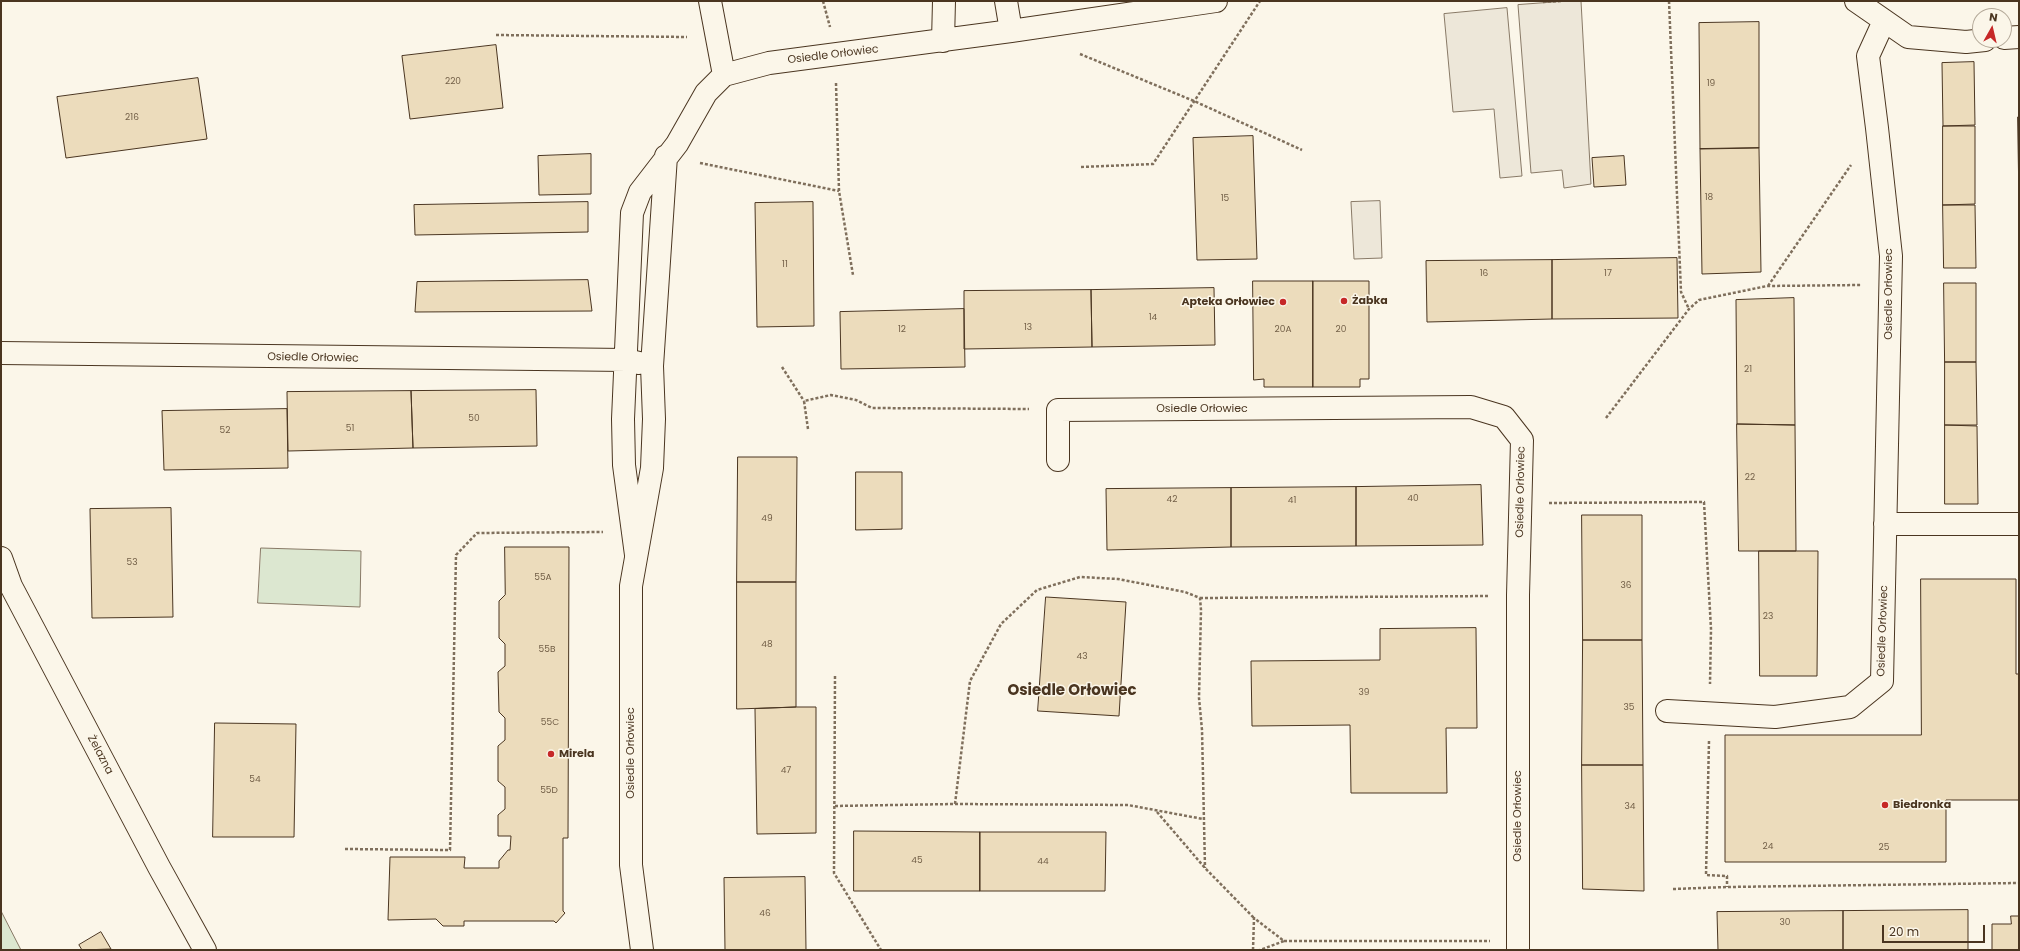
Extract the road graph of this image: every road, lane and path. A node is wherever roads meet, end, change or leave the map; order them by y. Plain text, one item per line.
1 (710, 1) edge
2 (823, 1) edge
3 (944, 1) edge
4 (1006, 1) edge
5 (1216, 1) edge
6 (1260, 1) edge
7 (1562, 1) edge
8 (1668, 1) edge
9 (1856, 1) edge
10 (1543, 2) dead end
11 (1884, 21) junction
12 (1011, 31) junction
13 (496, 35) dead end
14 (718, 38) junction
15 (943, 41) junction
16 (1972, 41) edge
17 (1080, 54) dead end
18 (836, 55) junction
19 (724, 75) junction
20 (1194, 101) junction
21 (1877, 128) junction
22 (1302, 150) dead end
23 (666, 156) junction
24 (1081, 167) dead end
25 (839, 191) junction
26 (853, 275) dead end
27 (1890, 285) junction
28 (1767, 286) junction
29 (1689, 309) junction
30 (1, 353) edge
31 (626, 360) junction
32 (652, 366) junction
33 (782, 367) dead end
34 (804, 401) junction
35 (1058, 410) junction
36 (1606, 418) dead end
37 (808, 429) dead end
38 (1058, 460) dead end
39 (1521, 503) junction
40 (1886, 524) junction
41 (2019, 524) edge
42 (604, 532) dead end
43 (636, 555) junction
44 (1, 558) edge
45 (1518, 595) junction
46 (1200, 598) junction
47 (835, 676) dead end
48 (1666, 710) dead end
49 (1710, 713) junction
50 (955, 804) junction
51 (835, 806) junction
52 (1156, 812) junction
53 (1204, 819) junction
54 (345, 849) dead end
55 (1205, 868) junction
56 (2019, 883) edge
57 (1727, 887) junction
58 (1673, 890) dead end
59 (1254, 918) junction
60 (1284, 941) junction
61 (1518, 945) edge
62 (205, 950) edge
63 (642, 950) edge
64 (881, 950) edge
65 (1253, 950) edge
66 (1260, 950) edge

1 - 14 street
2 - 18 path
3 - 15 street
4 - 12 street
5 - 12 street, Osiedle Orłowiec
6 - 20 path
7 - 10 path
8 - 29 path
9 - 11 street
11 - 16 street
11 - 21 street, Osiedle Orłowiec
12 - 15 street, Osiedle Orłowiec
13 - 14 path
14 - 19 street
15 - 18 street, Osiedle Orłowiec
17 - 20 path
18 - 19 street, Osiedle Orłowiec
18 - 25 path
19 - 23 street, Osiedle Orłowiec
20 - 22 path
20 - 24 path
21 - 27 street, Osiedle Orłowiec
21 - 28 path
23 - 25 path
23 - 31 street, Osiedle Orłowiec
23 - 32 street, Osiedle Orłowiec
25 - 26 path
27 - 28 path
27 - 40 street, Osiedle Orłowiec
28 - 29 path
29 - 36 path
30 - 31 street, Osiedle Orłowiec
31 - 32 street, Osiedle Orłowiec
31 - 43 street, Osiedle Orłowiec
32 - 43 street, Osiedle Orłowiec
33 - 34 path
34 - 35 path
34 - 37 path
35 - 38 street
35 - 39 street, Osiedle Orłowiec
39 - 45 street, Osiedle Orłowiec
39 - 49 path
40 - 41 street
40 - 49 street, Osiedle Orłowiec
42 - 54 path
43 - 63 street, Osiedle Orłowiec
44 - 62 street, Żelazna
45 - 46 path
45 - 61 street, Osiedle Orłowiec
46 - 50 path
46 - 53 path
47 - 51 path
48 - 49 street, Osiedle Orłowiec
49 - 57 path
50 - 51 path
50 - 52 path
51 - 64 path
52 - 53 path
52 - 55 path
53 - 55 path
55 - 59 path
56 - 57 path
57 - 58 path
59 - 60 path
59 - 65 path
60 - 61 path
60 - 66 path

